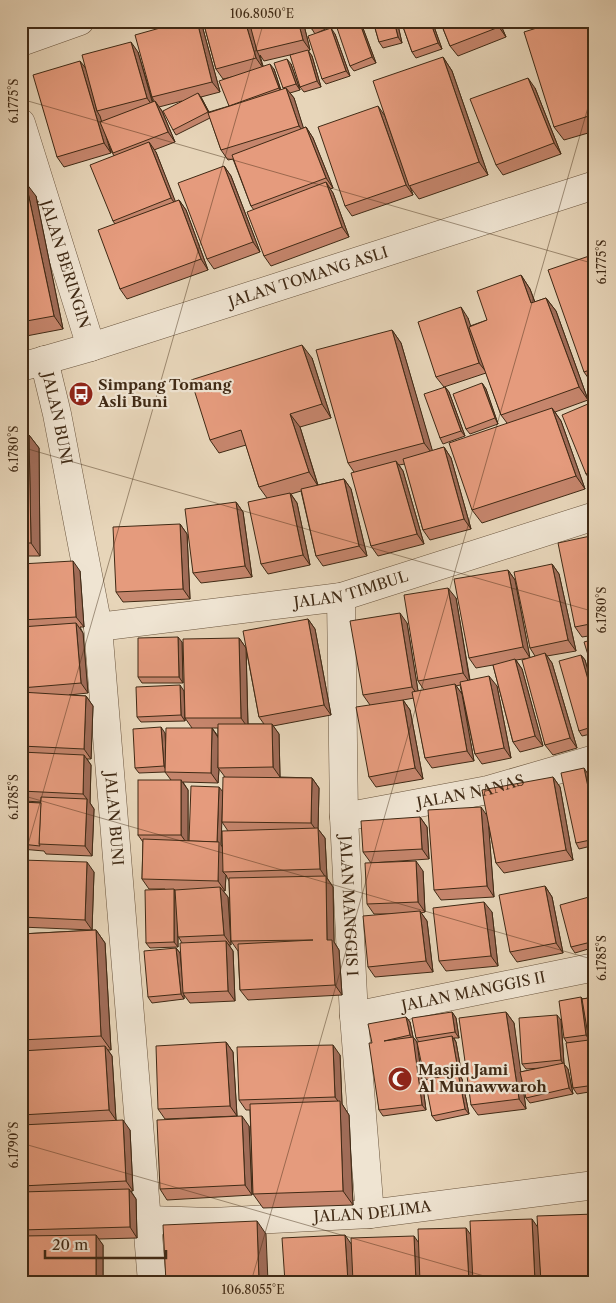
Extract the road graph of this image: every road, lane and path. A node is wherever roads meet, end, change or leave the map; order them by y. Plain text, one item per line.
1 (80, 21) edge
2 (21, 42) edge
3 (21, 124) edge
4 (595, 185) edge
5 (91, 347) junction
6 (33, 364) edge
7 (595, 516) edge
8 (342, 597) junction
9 (98, 626) junction
10 (595, 759) edge
11 (344, 817) junction
12 (595, 967) edge
13 (354, 1016) junction
14 (595, 1185) edge
15 (370, 1214) junction
16 (148, 1220) junction
17 (152, 1282) edge

1 - 2 street
3 - 5 street, JALAN BERINGIN
4 - 5 street, JALAN TOMANG ASLI
5 - 6 street, JALAN TOMANG ASLI
6 - 9 street, JALAN BUNI
7 - 8 street, JALAN TIMBUL
8 - 9 street, JALAN TIMBUL
8 - 11 street, JALAN MANGGIS I
9 - 16 street, JALAN BUNI
10 - 11 street, JALAN NANAS
11 - 13 street, JALAN MANGGIS I
12 - 13 street, JALAN MANGGIS II
13 - 15 street, JALAN MANGGIS I
14 - 15 street, JALAN DELIMA
15 - 16 street, JALAN DELIMA
16 - 17 street, JALAN BUNI

